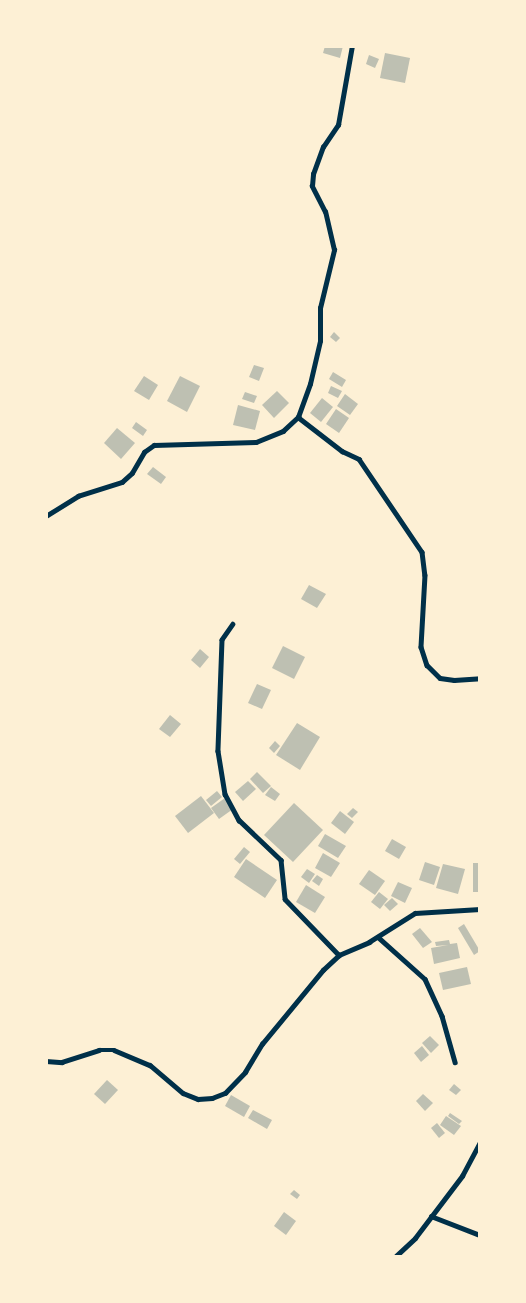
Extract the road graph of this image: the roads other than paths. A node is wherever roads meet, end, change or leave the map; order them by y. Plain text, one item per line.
1 (352, 46) edge
2 (298, 417) junction
3 (46, 516) edge
4 (233, 624) dead end
5 (480, 678) edge
6 (480, 909) edge
7 (378, 937) junction
8 (339, 954) junction
9 (46, 1061) edge
10 (455, 1062) dead end
11 (480, 1142) edge
12 (431, 1216) junction
13 (480, 1235) edge
14 (396, 1257) edge

1 - 2 street
2 - 3 street
2 - 5 street
4 - 8 street
6 - 7 street
7 - 8 street
7 - 10 street
8 - 9 street
11 - 12 street
12 - 13 street
12 - 14 street

